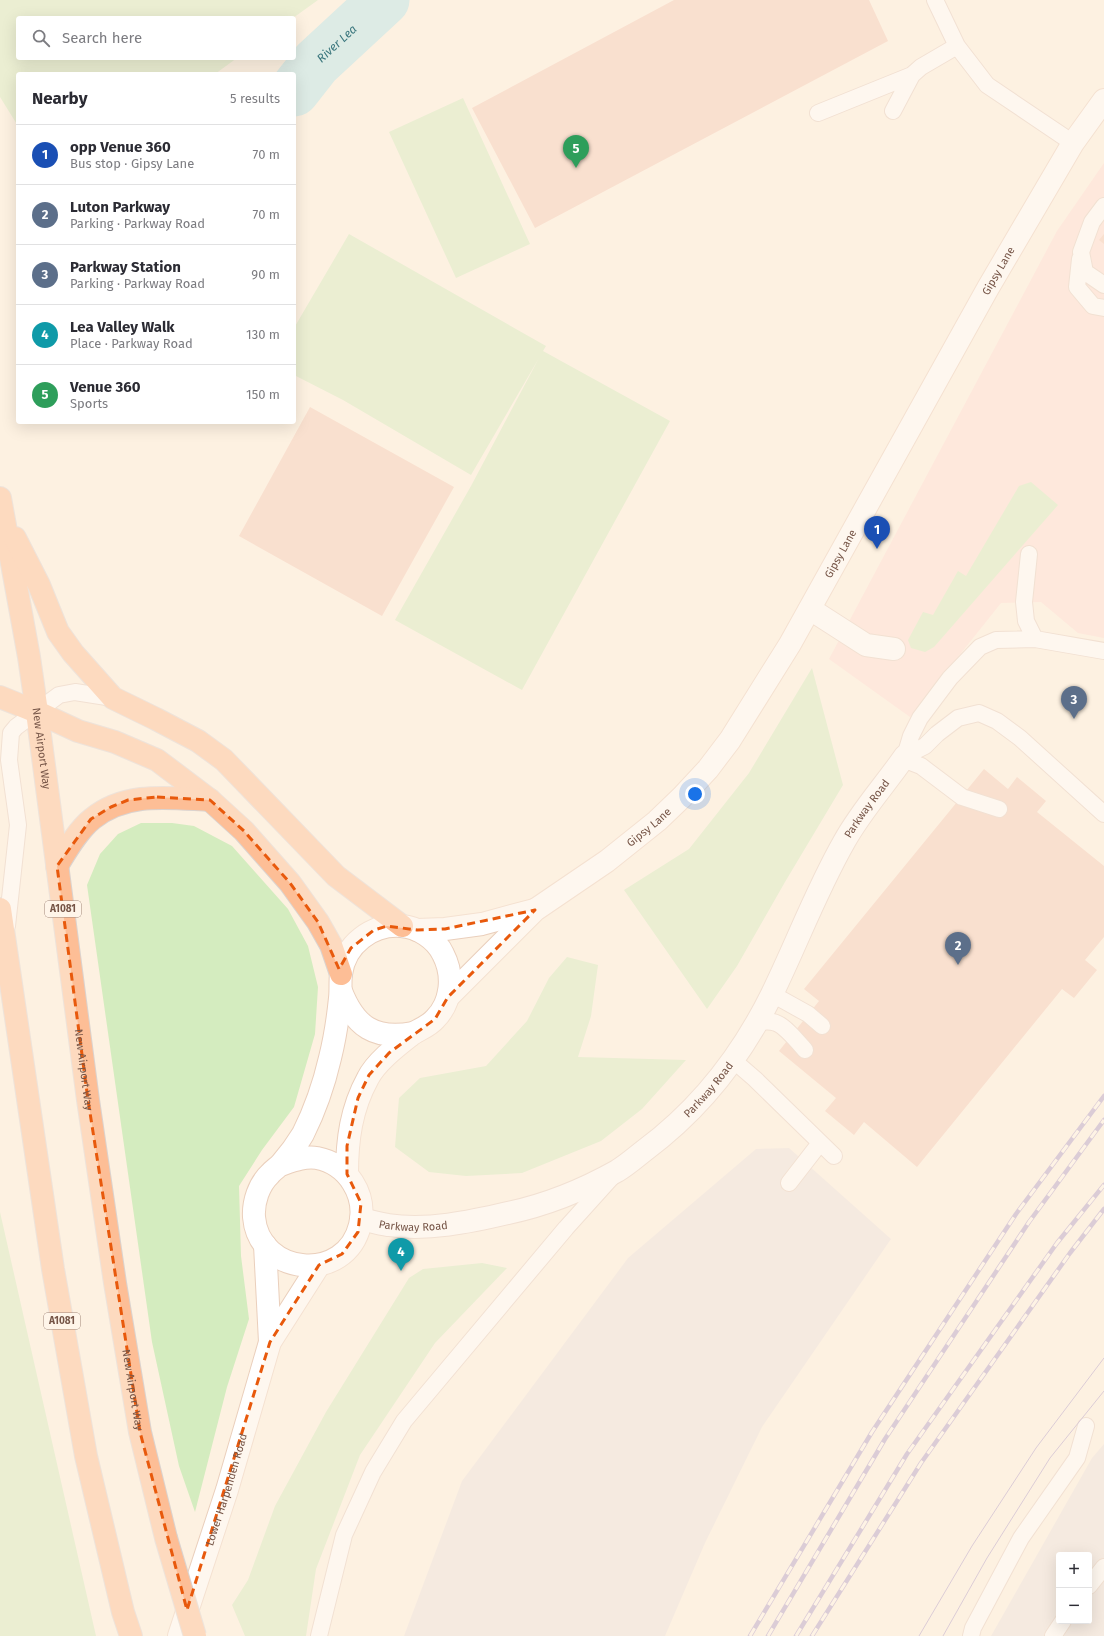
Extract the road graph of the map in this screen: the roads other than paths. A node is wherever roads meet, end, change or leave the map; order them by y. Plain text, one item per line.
1 (935, 0) edge
2 (957, 46) junction
3 (912, 74) junction
4 (1104, 100) edge
5 (893, 110) dead end
6 (818, 113) dead end
7 (1072, 143) junction
8 (1104, 206) edge
9 (1081, 252) junction
10 (1104, 285) edge
11 (1104, 308) edge
12 (2, 508) edge
13 (1029, 554) dead end
14 (810, 609) junction
15 (1035, 639) junction
16 (894, 648) dead end
17 (1104, 651) edge
18 (0, 697) edge
19 (113, 698) junction
20 (37, 712) junction
21 (904, 757) junction
22 (210, 800) junction
23 (999, 809) dead end
24 (1104, 814) edge
25 (57, 866) junction
26 (0, 909) edge
27 (535, 910) junction
28 (409, 928) junction
29 (5, 944) junction
30 (341, 983) junction
31 (772, 994) junction
32 (448, 997) junction
33 (756, 1022) junction
34 (822, 1026) dead end
35 (413, 1033) junction
36 (804, 1050) dead end
37 (733, 1060) junction
38 (820, 1143) junction
39 (834, 1156) dead end
40 (280, 1165) junction
41 (618, 1170) junction
42 (347, 1174) junction
43 (789, 1183) dead end
44 (362, 1219) junction
45 (265, 1245) junction
46 (319, 1265) junction
47 (270, 1342) junction
48 (1086, 1426) dead end
49 (1104, 1567) edge
50 (1092, 1582) edge
51 (1061, 1624) edge
52 (131, 1636) edge
53 (179, 1636) edge
54 (195, 1636) edge
55 (319, 1636) edge
56 (971, 1636) edge
57 (1053, 1636) edge

1 - 2 lane
2 - 3 lane
2 - 7 lane
3 - 5 lane
3 - 6 lane
4 - 7 main road, Gipsy Lane
7 - 14 main road, Gipsy Lane
8 - 9 lane
9 - 10 lane
9 - 11 lane
12 - 19 highway
12 - 20 highway, New Airport Way / A1081
13 - 15 lane
14 - 16 main road
14 - 27 main road, Gipsy Lane
15 - 17 lane
15 - 21 lane
18 - 20 highway
19 - 20 lane
19 - 28 highway
20 - 22 highway
20 - 25 highway, New Airport Way / A1081
20 - 29 lane
21 - 23 lane
21 - 24 lane
21 - 31 main road, Parkway Road
22 - 25 highway
22 - 30 highway
25 - 54 highway, New Airport Way / A1081, bridge
26 - 29 highway, A1081
27 - 28 main road, Gipsy Lane
27 - 32 main road, Gipsy Lane
28 - 30 main road
28 - 32 main road
29 - 52 highway, A1081
30 - 35 main road
30 - 40 main road
31 - 33 main road, Parkway Road
31 - 34 lane
32 - 35 main road
33 - 36 lane
33 - 37 main road, Parkway Road
35 - 42 main road
37 - 38 lane
37 - 41 main road, Parkway Road
38 - 39 lane
38 - 43 lane
40 - 42 main road
40 - 45 main road
41 - 44 main road, Parkway Road
41 - 55 lane
42 - 44 main road
44 - 46 main road
45 - 46 main road
45 - 47 main road, Lower Harpenden Road
46 - 47 main road, Lower Harpenden Road
47 - 53 main road, Lower Harpenden Road
48 - 56 lane
49 - 50 lane
51 - 57 lane

